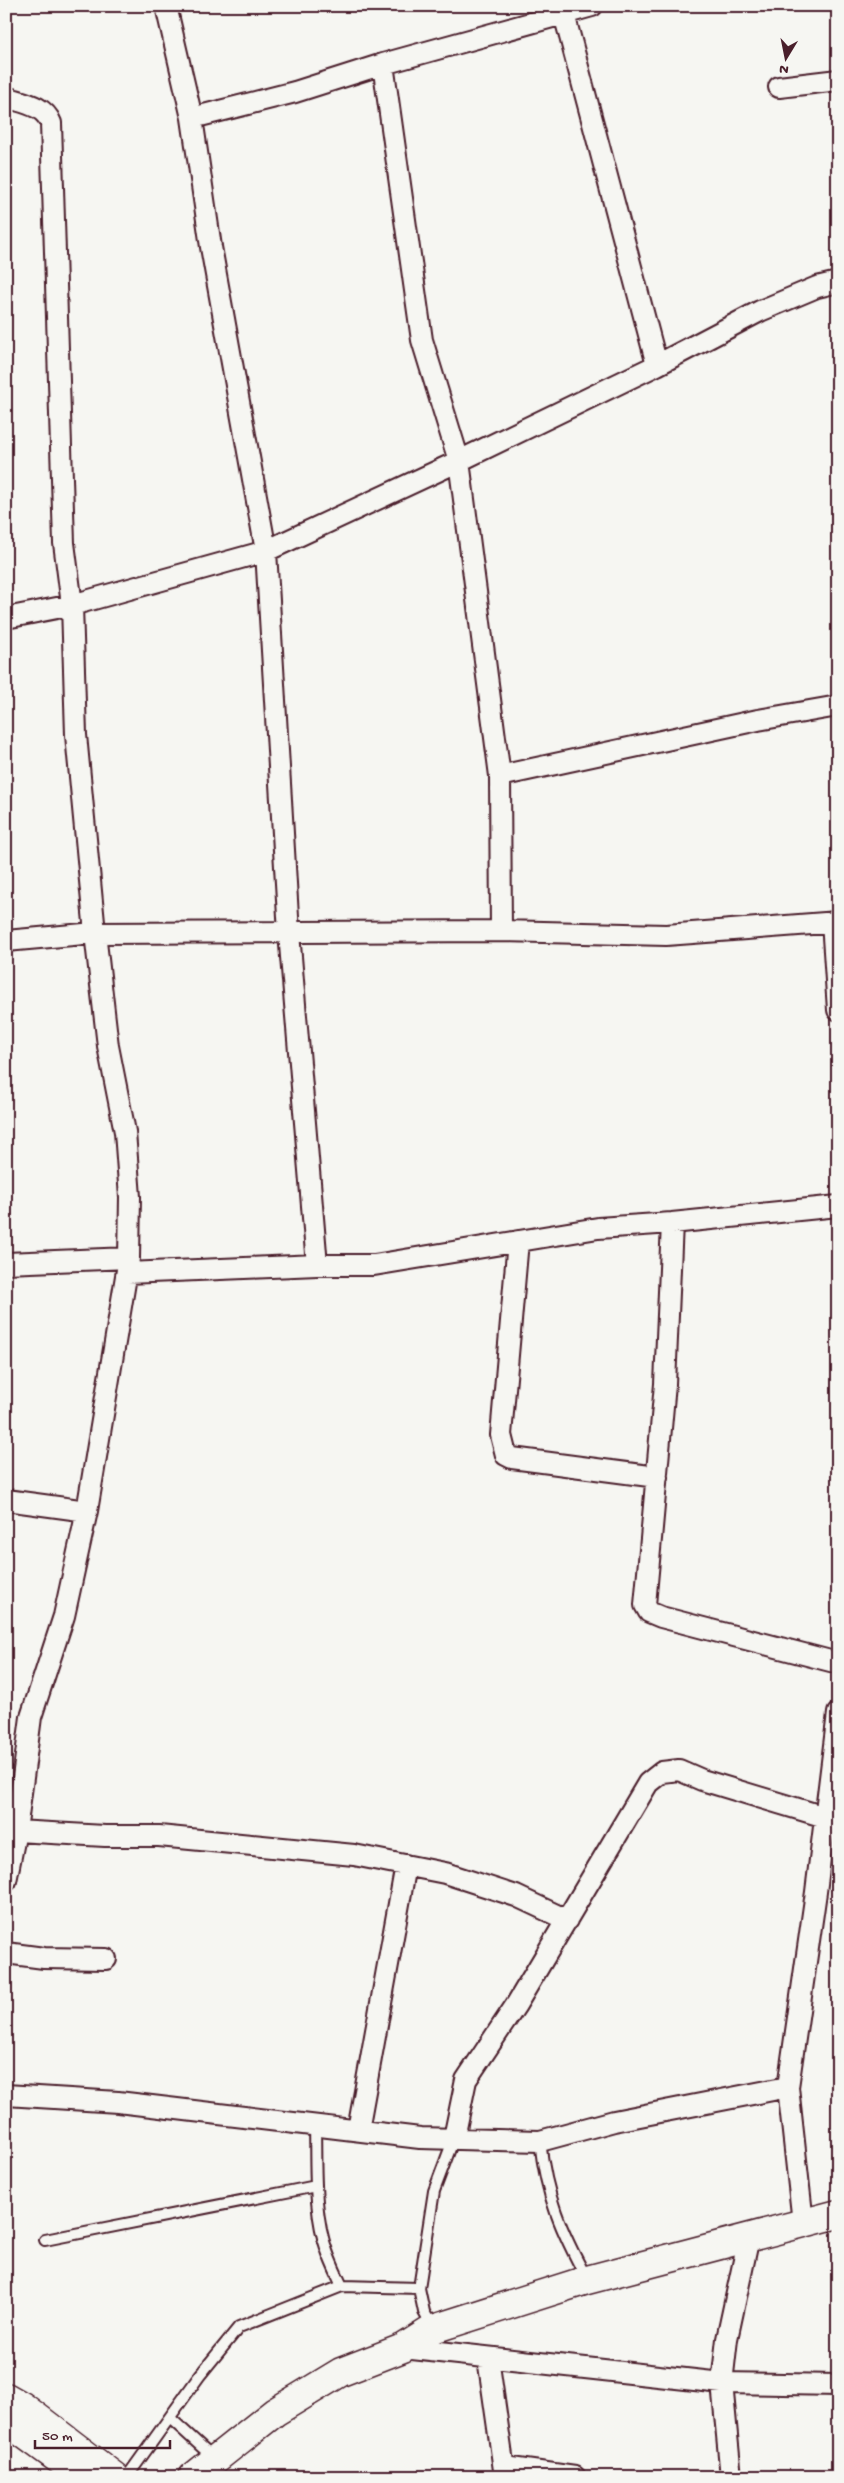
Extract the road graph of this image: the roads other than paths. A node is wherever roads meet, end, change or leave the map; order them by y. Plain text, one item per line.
1 (166, 6) edge
2 (592, 6) edge
3 (564, 14) junction
4 (382, 64) junction
5 (838, 80) edge
6 (779, 87) dead end
7 (6, 97) edge
8 (192, 118) junction
9 (838, 282) edge
10 (657, 365) junction
11 (459, 462) junction
12 (266, 551) junction
13 (72, 605) junction
14 (6, 618) edge
15 (838, 706) edge
16 (500, 776) junction
17 (835, 922) edge
18 (501, 931) junction
19 (95, 933) junction
20 (289, 933) junction
21 (6, 941) edge
22 (838, 1010) edge
23 (838, 1206) edge
24 (672, 1223) junction
25 (518, 1241) junction
26 (6, 1263) edge
27 (128, 1265) junction
28 (317, 1265) junction
29 (657, 1477) junction
30 (6, 1500) edge
31 (87, 1511) junction
32 (838, 1663) edge
33 (838, 1713) edge
34 (825, 1817) junction
35 (16, 1831) junction
36 (406, 1865) junction
37 (6, 1881) edge
38 (567, 1920) junction
39 (6, 1953) edge
40 (106, 1959) dead end
41 (788, 2087) junction
42 (6, 2095) edge
43 (315, 2125) junction
44 (358, 2130) junction
45 (454, 2138) junction
46 (540, 2141) junction
47 (316, 2186) junction
48 (838, 2214) edge
49 (803, 2223) junction
50 (750, 2237) junction
51 (45, 2240) dead end
52 (587, 2280) junction
53 (342, 2286) junction
54 (419, 2288) junction
55 (433, 2329) junction
56 (403, 2348) junction
57 (488, 2358) junction
58 (722, 2383) junction
59 (838, 2385) edge
60 (6, 2397) edge
61 (170, 2418) junction
62 (6, 2421) edge
63 (214, 2458) junction
64 (505, 2472) edge
65 (83, 2477) edge
66 (115, 2477) edge
67 (127, 2477) edge
68 (192, 2477) edge
69 (575, 2477) edge
70 (731, 2477) edge

1 - 8 street
2 - 3 street
3 - 4 street
3 - 10 street
4 - 8 street
4 - 11 street
5 - 6 street
7 - 13 street
8 - 12 street
9 - 10 street
10 - 11 street
11 - 12 street
11 - 16 street
12 - 13 street
12 - 20 street
13 - 14 street
13 - 19 street
15 - 16 street
16 - 18 street
17 - 18 street
17 - 22 street
18 - 20 street
19 - 20 street
19 - 21 street
19 - 27 street
20 - 28 street
23 - 24 street
24 - 25 street
24 - 29 street
25 - 28 street
25 - 29 street
26 - 27 street
27 - 28 street
27 - 31 street
29 - 32 street
30 - 31 street
31 - 35 street
33 - 34 street
34 - 38 street
34 - 41 street
35 - 36 street
35 - 37 street
36 - 38 street
36 - 44 street
38 - 45 street
39 - 40 street
41 - 46 street
41 - 49 street
42 - 43 street
43 - 44 street
43 - 47 lane
44 - 45 street
45 - 46 street
45 - 54 lane
46 - 52 lane
47 - 51 lane
47 - 53 lane
48 - 49 main road
49 - 50 main road
50 - 52 main road
50 - 58 street
52 - 55 main road
53 - 54 lane
53 - 61 lane
54 - 55 lane
55 - 56 main road
56 - 57 street
56 - 63 main road
57 - 58 street
57 - 64 street
58 - 59 street
58 - 70 street
60 - 66 main road
61 - 63 lane
61 - 67 lane
62 - 65 main road
63 - 68 main road
64 - 69 street

